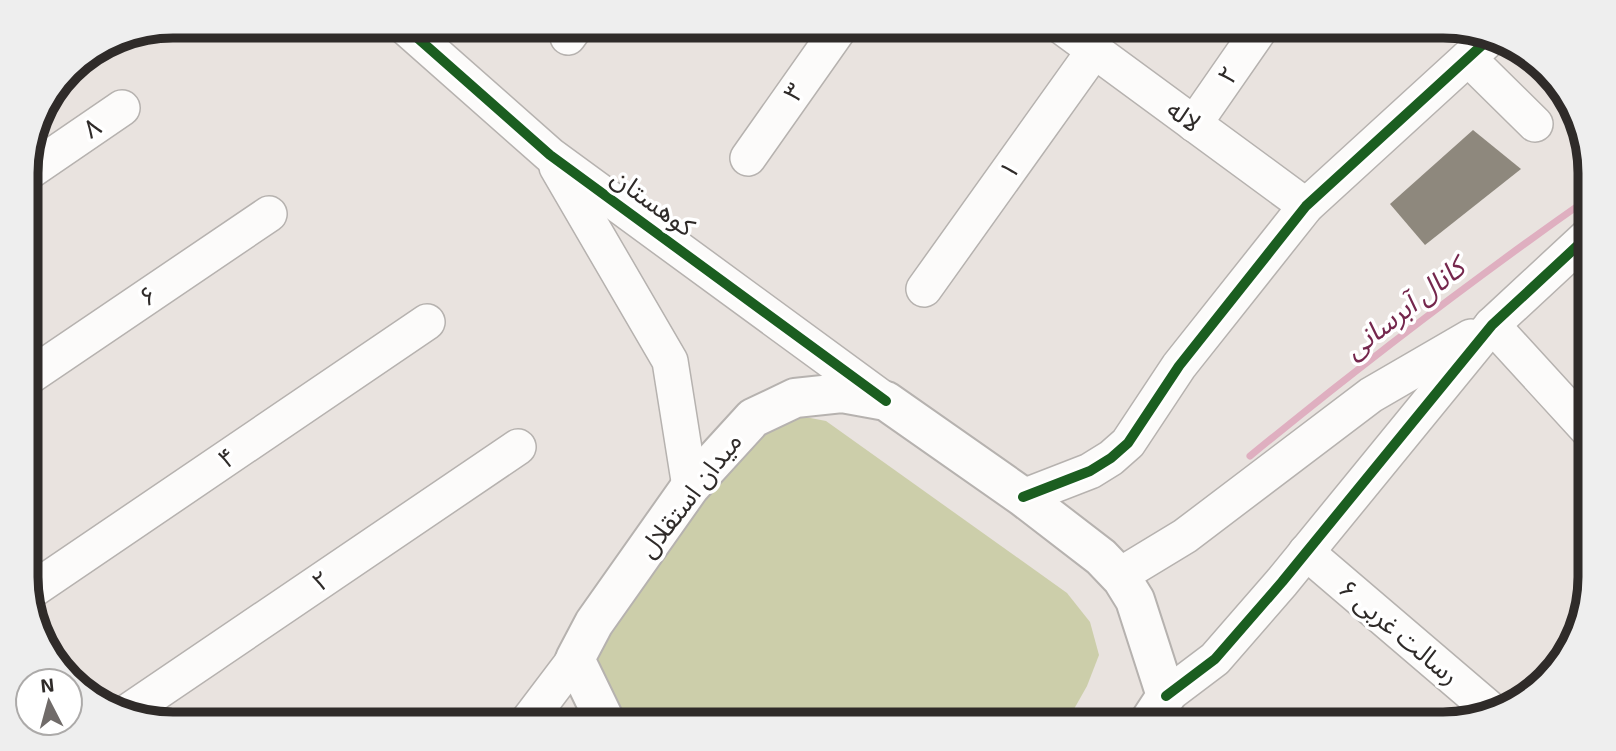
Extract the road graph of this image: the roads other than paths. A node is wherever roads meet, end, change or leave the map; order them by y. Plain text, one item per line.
1 (418, 38) edge
2 (833, 38) edge
3 (1077, 38) edge
4 (1254, 38) edge
5 (1480, 47) edge
6 (1094, 51) junction
7 (122, 108) dead end
8 (1194, 124) junction
9 (1535, 124) dead end
10 (550, 155) junction
11 (748, 158) dead end
12 (39, 165) edge
13 (1306, 206) junction
14 (269, 214) dead end
15 (1578, 245) edge
16 (924, 289) dead end
17 (427, 322) dead end
18 (1492, 325) junction
19 (39, 370) edge
20 (886, 401) junction
21 (1578, 419) edge
22 (518, 447) dead end
23 (690, 486) junction
24 (1023, 496) junction
25 (1306, 552) junction
26 (1119, 576) junction
27 (39, 585) edge
28 (575, 659) junction
29 (1485, 705) edge
30 (135, 707) edge
31 (1157, 712) edge
32 (1161, 712) edge
33 (534, 713) edge
34 (601, 713) edge

1 - 10 street, کوهستان
2 - 11 street, ۳
3 - 6 street, لاله
4 - 8 street, ۲
5 - 9 street
5 - 13 street
6 - 8 street, لاله
6 - 16 street, ۱
7 - 12 street, ۸
8 - 13 street, لاله
10 - 20 street, کوهستان
10 - 23 street
13 - 24 street
14 - 19 street, ۶
15 - 18 street
17 - 27 street, ۴
18 - 21 street
18 - 25 street
18 - 26 street
20 - 23 main road, میدان استقلال
20 - 24 main road, میدان استقلال
22 - 30 street, ۲
23 - 28 main road, میدان استقلال
24 - 26 main road, میدان استقلال
25 - 29 street, رسالت غربی ۶
25 - 32 street
26 - 31 main road, میدان استقلال
28 - 33 street
28 - 34 main road

